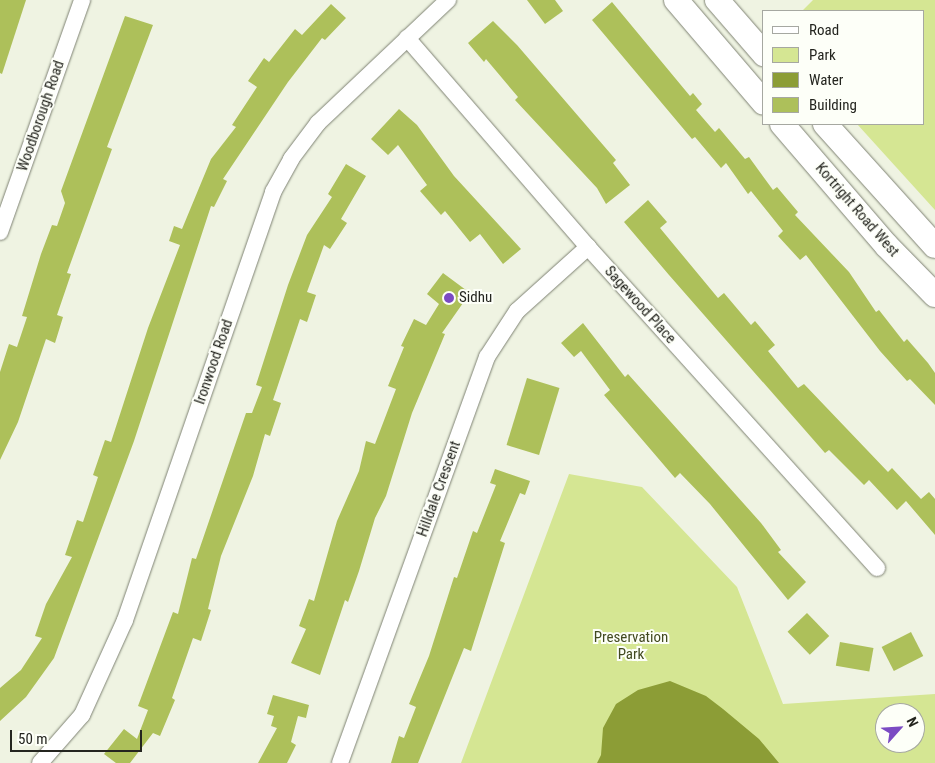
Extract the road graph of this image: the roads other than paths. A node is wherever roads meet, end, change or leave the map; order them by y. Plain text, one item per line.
1 (82, 0) edge
2 (448, 0) edge
3 (676, 0) edge
4 (717, 0) edge
5 (407, 38) junction
6 (762, 52) edge
7 (762, 101) edge
8 (783, 125) edge
9 (826, 125) edge
10 (0, 232) edge
11 (935, 246) edge
12 (588, 247) junction
13 (935, 295) edge
14 (877, 568) dead end
15 (40, 763) edge
16 (340, 763) edge

1 - 10 street, Woodborough Road
2 - 5 street, Ironwood Road
3 - 7 street
4 - 6 street
5 - 12 street, Sagewood Place
5 - 15 street, Ironwood Road
8 - 13 street, Kortright Road West
9 - 11 street
12 - 14 street, Sagewood Place
12 - 16 street, Hilldale Crescent

